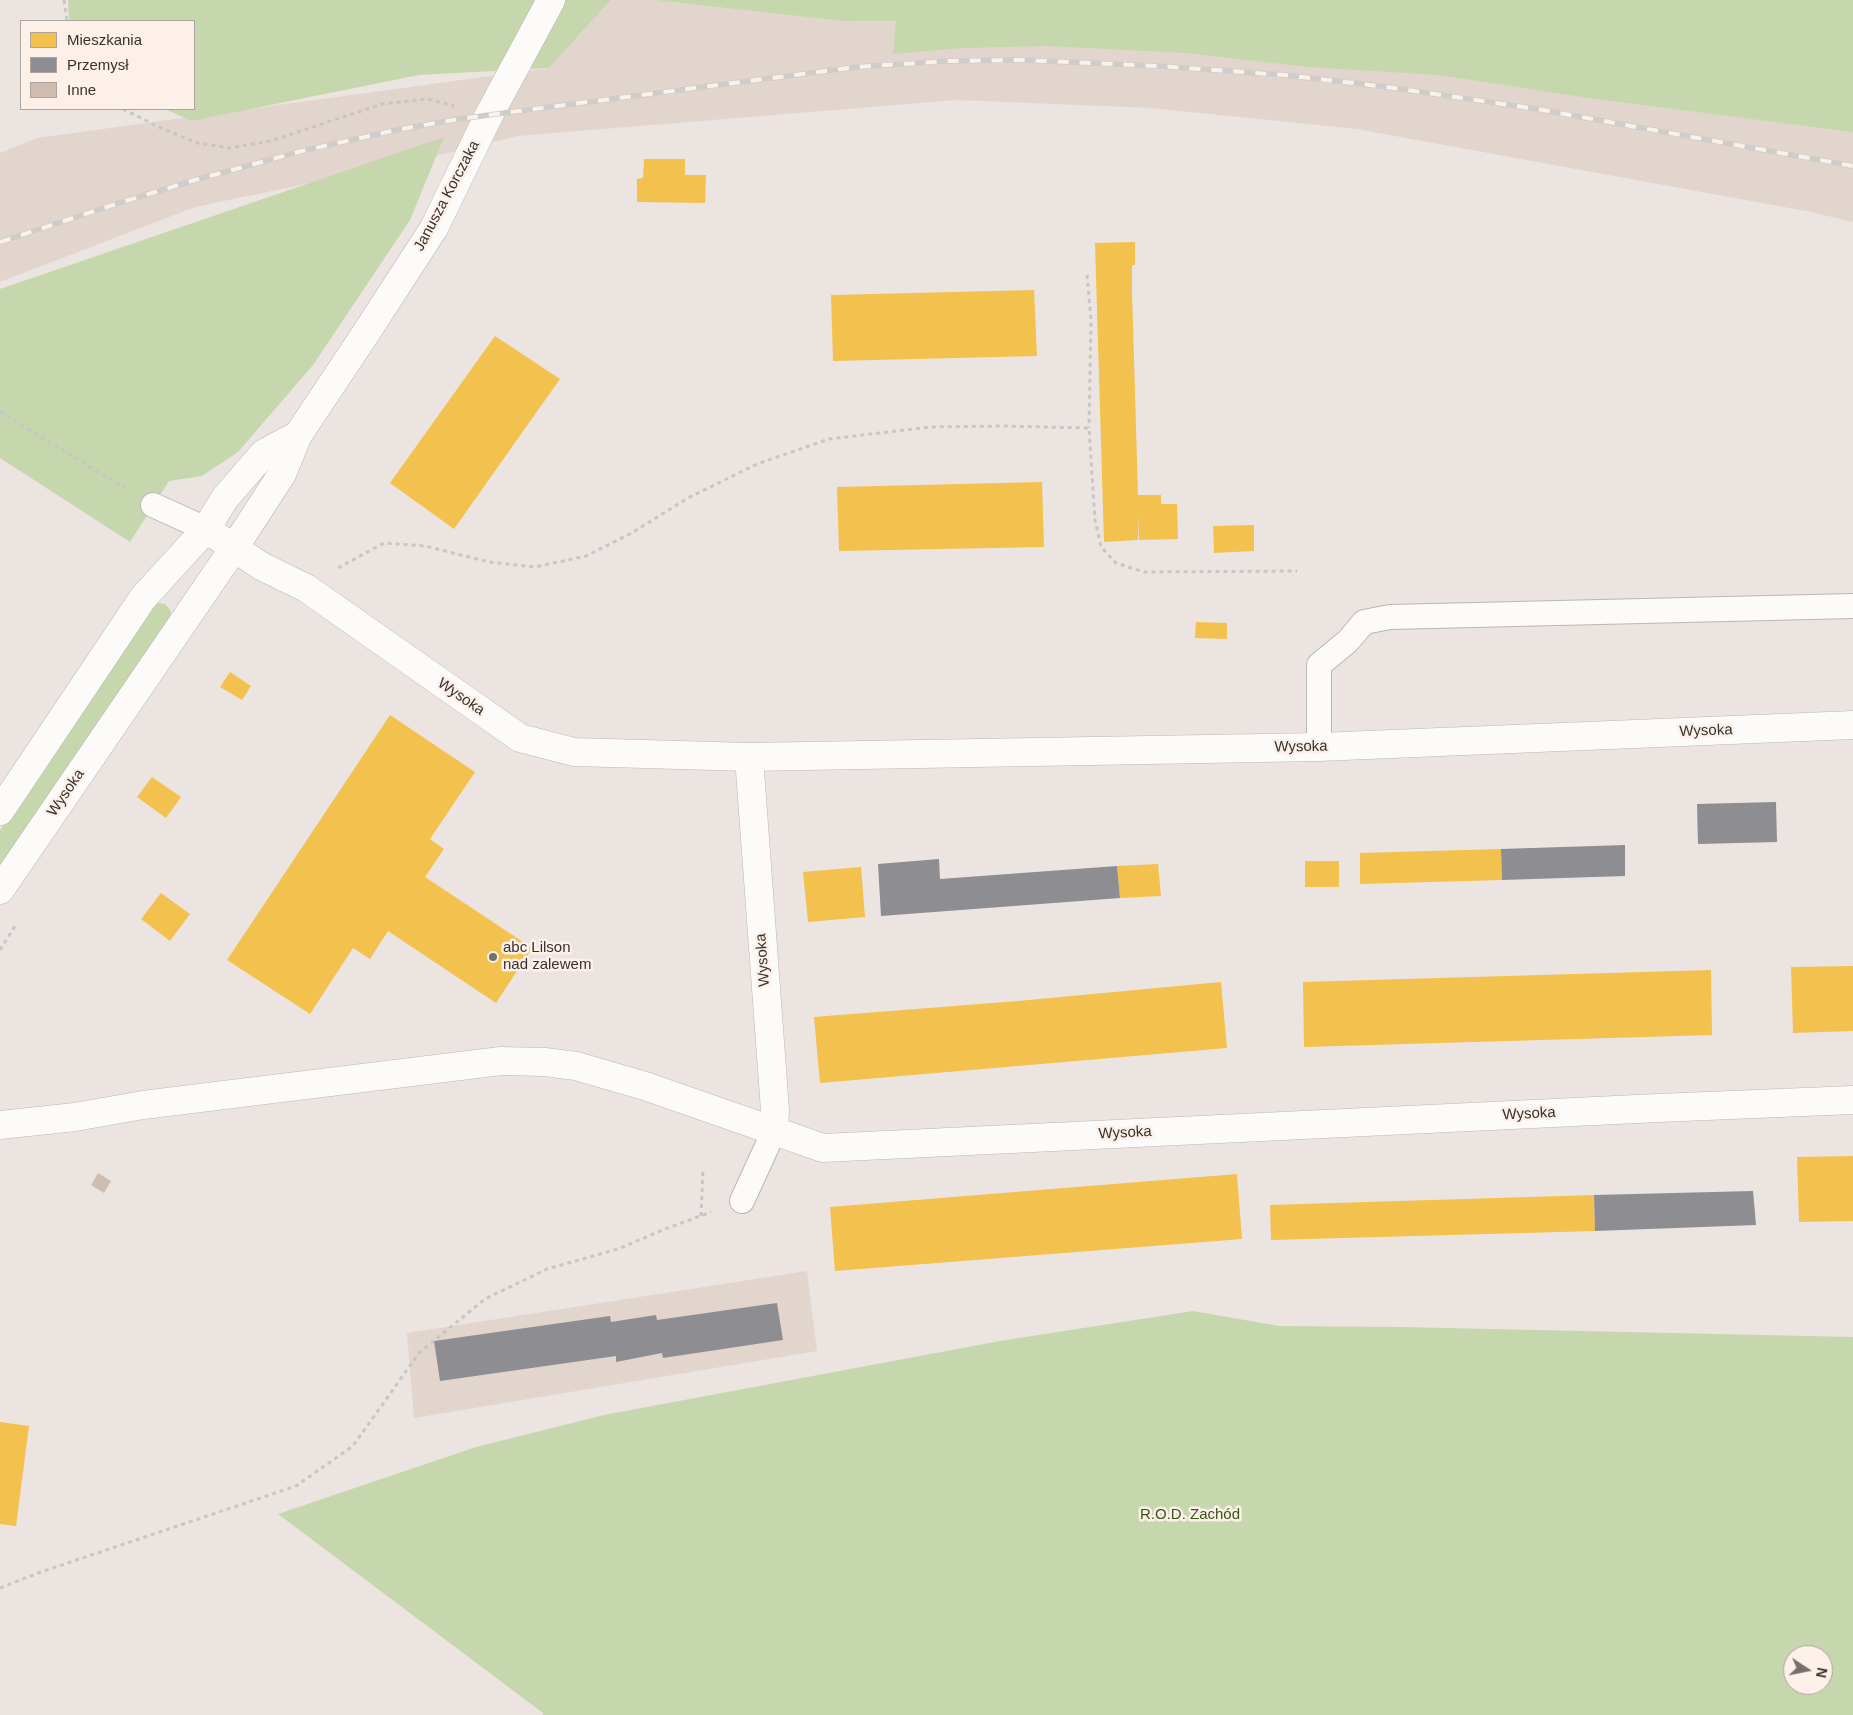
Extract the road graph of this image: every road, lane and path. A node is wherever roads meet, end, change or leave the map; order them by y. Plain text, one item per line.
1 (64, 0) edge
2 (551, 0) edge
3 (68, 20) edge
4 (125, 110) edge
5 (489, 115) junction
6 (1087, 276) dead end
7 (0, 412) edge
8 (1089, 428) junction
9 (298, 435) junction
10 (153, 505) joint
11 (206, 529) junction
12 (234, 548) junction
13 (1297, 570) dead end
14 (306, 588) junction
15 (1853, 606) edge
16 (1853, 725) edge
17 (1318, 747) junction
18 (749, 757) junction
19 (0, 810) edge
20 (0, 890) edge
21 (1853, 1100) edge
22 (0, 1125) edge
23 (774, 1130) junction
24 (703, 1170) dead end
25 (742, 1201) joint
26 (701, 1216) junction
27 (0, 1588) edge

1 - 3 path
2 - 5 street, Janusza Korczaka
4 - 5 path
5 - 9 street, Janusza Korczaka
6 - 8 path
7 - 10 path
8 - 13 path
8 - 14 path
9 - 11 street, Janusza Korczaka
9 - 12 street, Janusza Korczaka
10 - 11 lane
11 - 12 street, Wysoka
11 - 19 street
12 - 14 street, Wysoka
12 - 20 street, Wysoka
14 - 18 street, Wysoka
15 - 17 lane
16 - 17 street, Wysoka
17 - 18 street, Wysoka
18 - 23 street, Wysoka
21 - 23 street, Wysoka
22 - 23 street
23 - 25 lane
24 - 26 path
25 - 26 path
26 - 27 path

